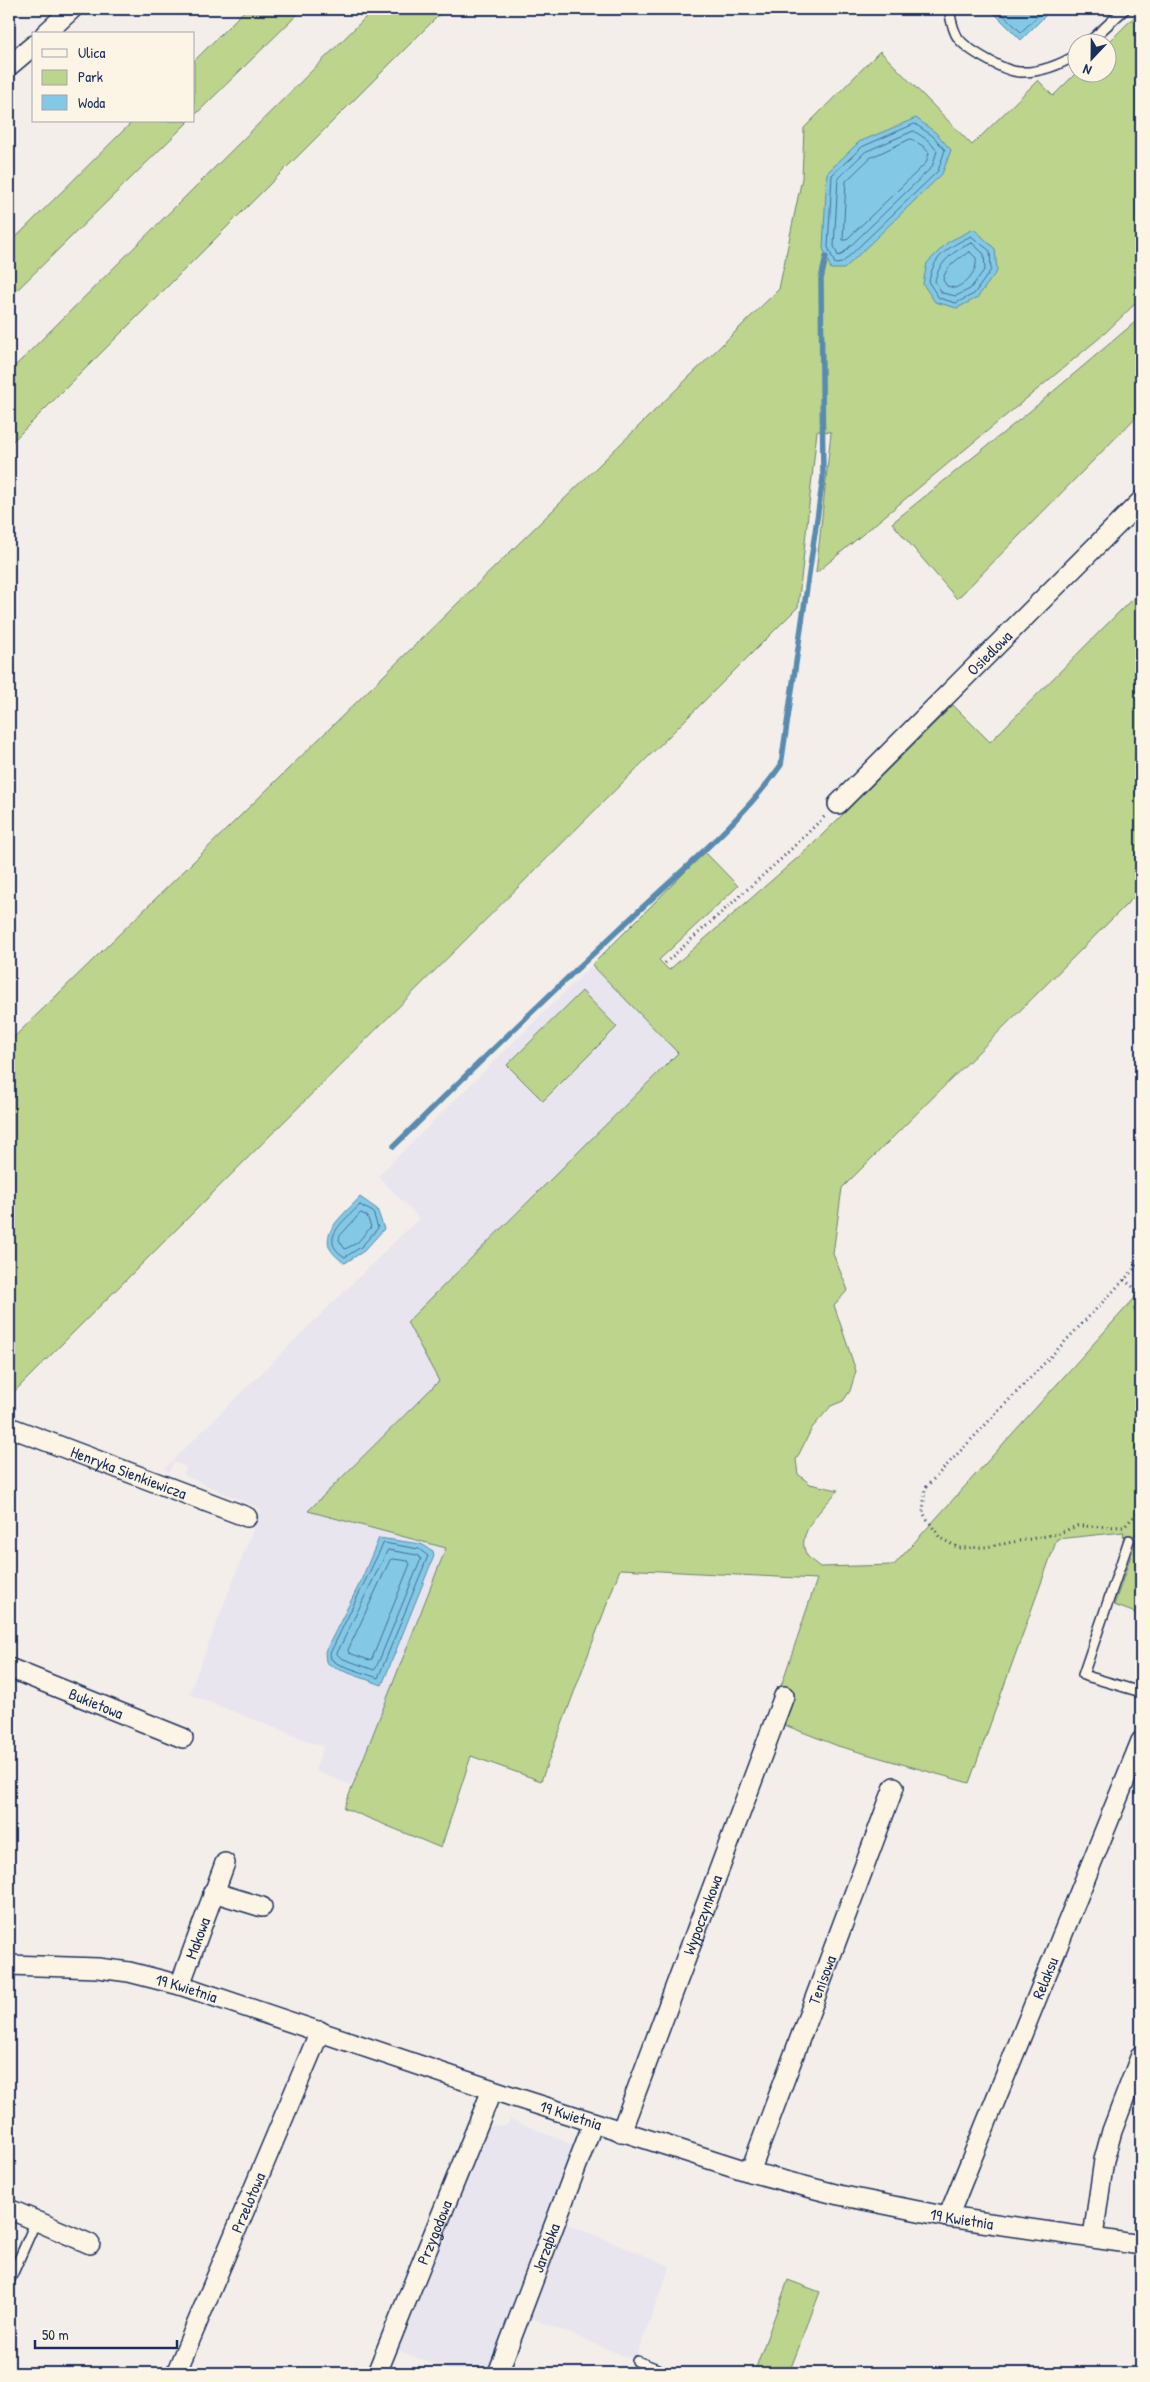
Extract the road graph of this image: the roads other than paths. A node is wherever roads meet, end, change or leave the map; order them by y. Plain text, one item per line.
1 (72, 9) edge
2 (949, 9) edge
3 (1125, 9) edge
4 (47, 32) edge
5 (1100, 32) edge
6 (32, 47) edge
7 (1068, 59) edge
8 (9, 66) edge
9 (1141, 501) edge
10 (838, 804) road end
11 (9, 1427) edge
12 (247, 1517) dead end
13 (1129, 1540) dead end
14 (9, 1668) edge
15 (1141, 1692) edge
16 (784, 1696) dead end
17 (183, 1738) dead end
18 (1141, 1741) edge
19 (894, 1787) dead end
20 (224, 1863) dead end
21 (214, 1892) junction
22 (262, 1907) dead end
23 (9, 1965) edge
24 (180, 1984) junction
25 (320, 2031) junction
26 (1141, 2055) edge
27 (492, 2090) junction
28 (593, 2123) junction
29 (621, 2132) junction
30 (750, 2172) junction
31 (9, 2209) edge
32 (948, 2217) junction
33 (36, 2221) junction
34 (1093, 2238) junction
35 (90, 2244) dead end
36 (1141, 2245) edge
37 (9, 2282) edge
38 (637, 2361) dead end
39 (176, 2373) edge
40 (378, 2373) edge
41 (498, 2373) edge
42 (668, 2373) edge

1 - 4 street
2 - 7 lane
3 - 5 lane
6 - 8 street
9 - 10 street, Osiedlowa
11 - 12 street, Henryka Sienkiewicza
13 - 15 lane
14 - 17 street, Bukietowa
16 - 29 street, Wypoczynkowa
18 - 32 street, Relaksu
19 - 30 street, Tenisowa
20 - 21 street, Makowa
21 - 22 street
21 - 24 street, Makowa
23 - 24 street, 19 Kwietnia
24 - 25 street, 19 Kwietnia
25 - 27 street, 19 Kwietnia
25 - 39 street, Przelotowa
26 - 34 street
27 - 28 street, 19 Kwietnia
27 - 40 street, Przygodowa
28 - 29 street, 19 Kwietnia
28 - 41 street, Jarząbka
29 - 30 street, 19 Kwietnia
30 - 32 street, 19 Kwietnia
31 - 33 street
32 - 34 street, 19 Kwietnia
33 - 35 street
33 - 37 lane
34 - 36 street, 19 Kwietnia
38 - 42 lane

